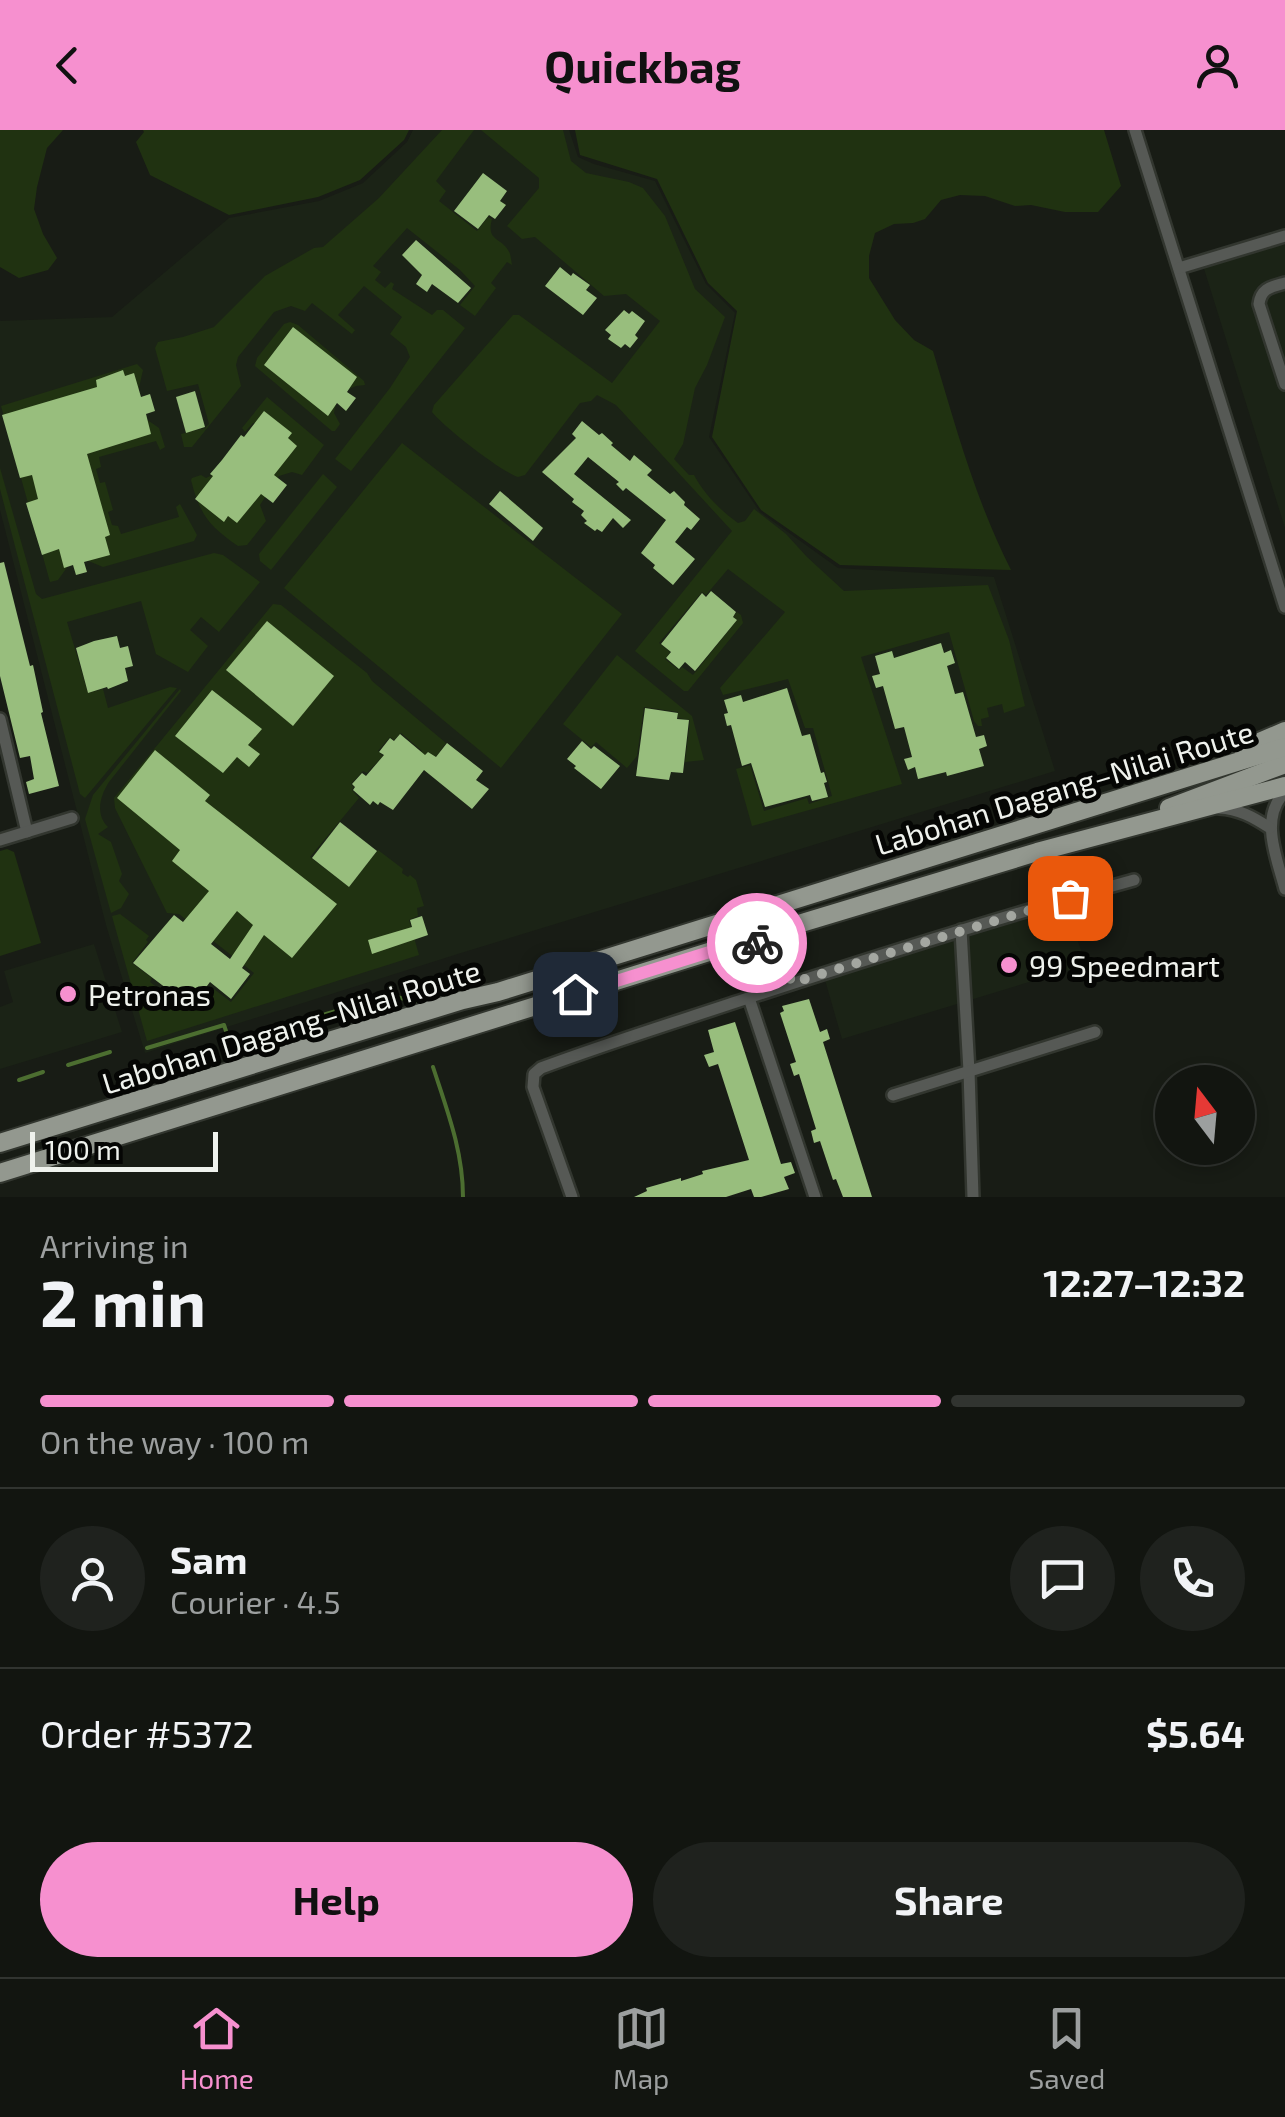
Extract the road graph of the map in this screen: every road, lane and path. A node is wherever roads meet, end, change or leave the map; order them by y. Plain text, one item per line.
1 (1135, 130) edge
2 (1285, 236) edge
3 (1179, 268) junction
4 (1285, 283) edge
5 (1285, 384) edge
6 (1285, 606) edge
7 (1, 726) edge
8 (1285, 731) edge
9 (1285, 747) edge
10 (1285, 764) edge
11 (1285, 789) edge
12 (1209, 808) junction
13 (1084, 809) junction
14 (72, 818) dead end
15 (1270, 828) junction
16 (27, 832) junction
17 (1096, 836) junction
18 (0, 840) edge
19 (1134, 880) dead end
20 (1285, 889) edge
21 (804, 922) junction
22 (961, 930) junction
23 (735, 944) junction
24 (777, 948) junction
25 (792, 983) junction
26 (749, 998) junction
27 (1095, 1032) dead end
28 (970, 1071) junction
29 (893, 1095) dead end
30 (0, 1143) edge
31 (0, 1173) edge
32 (813, 1196) edge
33 (572, 1197) edge
34 (973, 1197) edge

1 - 3 street
2 - 3 street
3 - 6 street
4 - 5 street
7 - 16 street
8 - 13 main road
9 - 13 main road, Labohan Dagang–Nilai Route
10 - 17 main road
11 - 12 main road, Labohan Dagang–Nilai Route
11 - 15 street
12 - 15 street
12 - 17 main road, Labohan Dagang–Nilai Route
13 - 30 main road, Labohan Dagang–Nilai Route
14 - 16 street
15 - 20 street
16 - 18 street
17 - 21 main road, Labohan Dagang–Nilai Route
19 - 22 street
21 - 23 main road, Labohan Dagang–Nilai Route
21 - 24 main road
22 - 25 street
22 - 28 street
23 - 24 main road
23 - 31 main road, Labohan Dagang–Nilai Route
24 - 25 street
25 - 26 street
26 - 32 street
26 - 33 street
27 - 28 street
28 - 29 street
28 - 34 street

